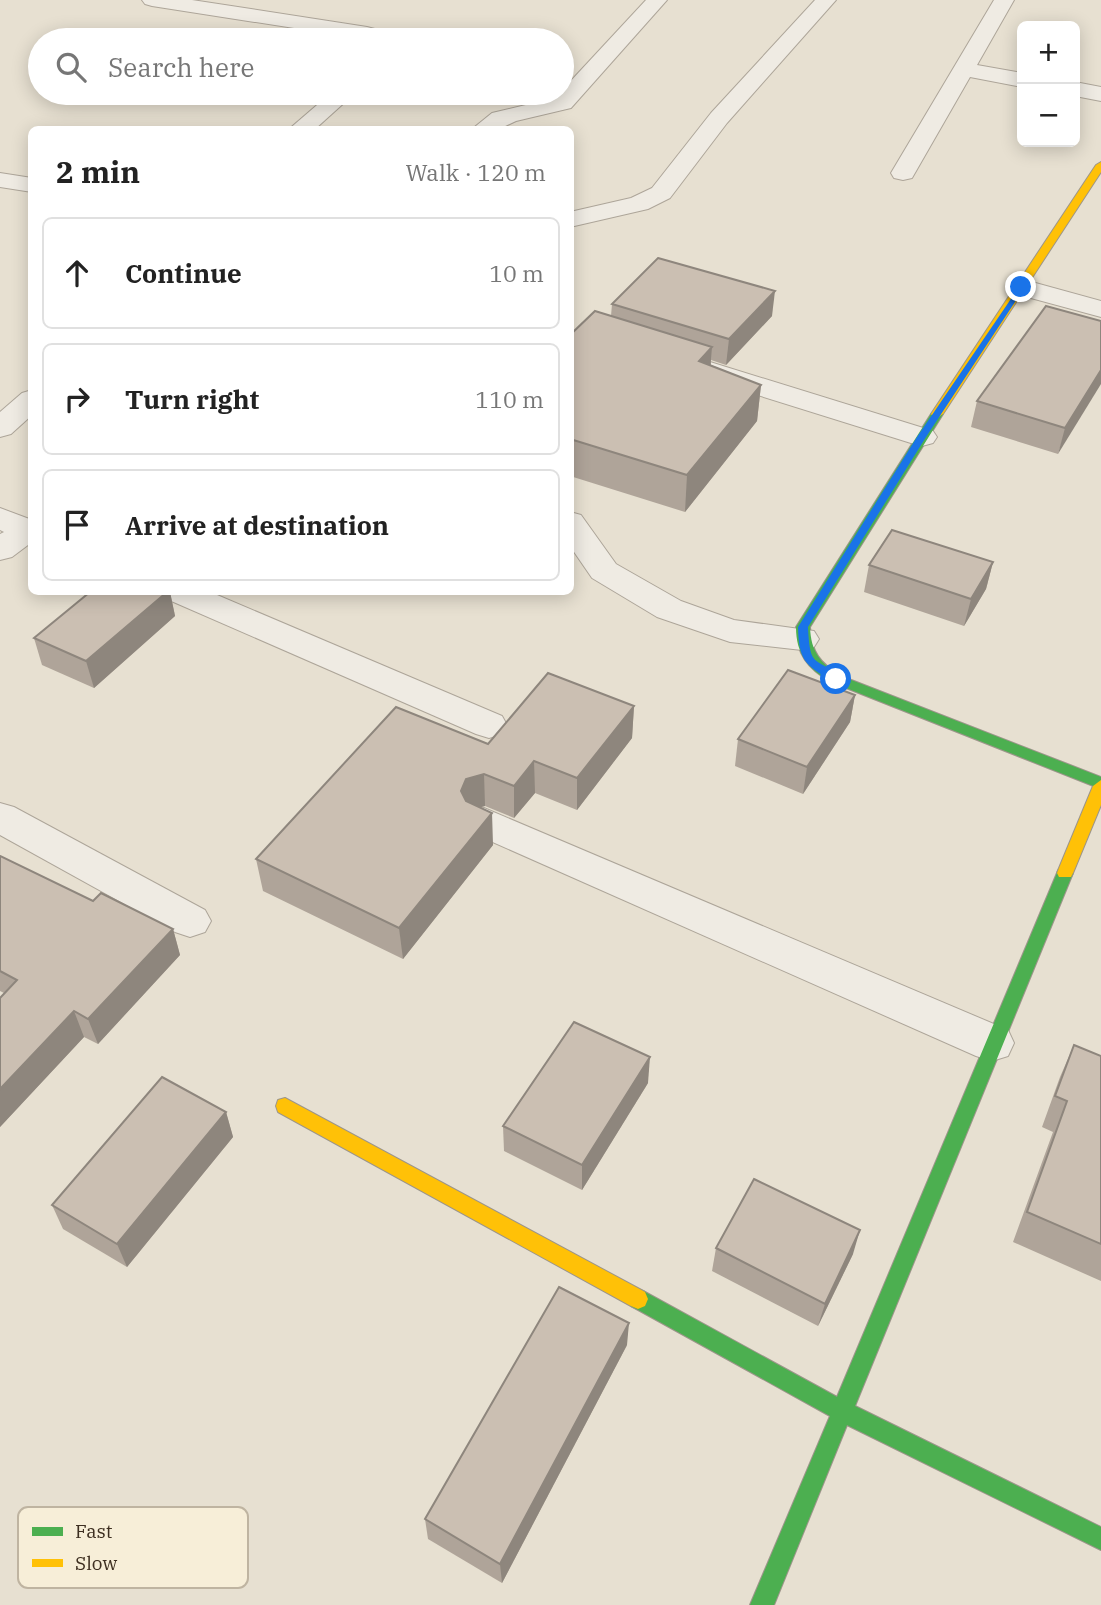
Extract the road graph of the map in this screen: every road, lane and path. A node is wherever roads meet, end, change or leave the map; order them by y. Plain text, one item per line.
1 (152, 0) edge
2 (657, 0) edge
3 (826, 0) edge
4 (1004, 0) edge
5 (334, 28) edge
6 (964, 69) junction
7 (1017, 79) edge
8 (1080, 90) edge
9 (574, 91) edge
10 (1101, 94) edge
11 (327, 105) edge
12 (559, 105) edge
13 (303, 126) edge
14 (488, 126) edge
15 (1101, 165) edge
16 (903, 173) dead end
17 (1, 181) edge
18 (28, 184) edge
19 (574, 219) edge
20 (1021, 287) junction
21 (1101, 309) edge
22 (688, 365) edge
23 (28, 403) edge
24 (0, 428) edge
25 (922, 437) junction
26 (19, 526) edge
27 (574, 528) edge
28 (0, 550) edge
29 (188, 595) edge
30 (802, 639) junction
31 (489, 725) dead end
32 (1101, 784) edge
33 (0, 817) edge
34 (484, 822) edge
35 (190, 920) dead end
36 (992, 1043) junction
37 (285, 1106) dead end
38 (842, 1411) junction
39 (1101, 1539) edge
40 (762, 1605) edge

1 - 5 street
2 - 9 street
3 - 19 street
4 - 6 street
6 - 7 street
6 - 16 street
8 - 10 street
11 - 13 street
12 - 14 street
15 - 20 street
17 - 18 street
20 - 21 street
20 - 25 street
22 - 25 street
23 - 24 street
25 - 30 street
26 - 28 street
27 - 30 street
29 - 31 street
30 - 32 street
32 - 36 street
33 - 35 street
34 - 36 street
36 - 38 street
37 - 38 street
38 - 39 street
38 - 40 street

